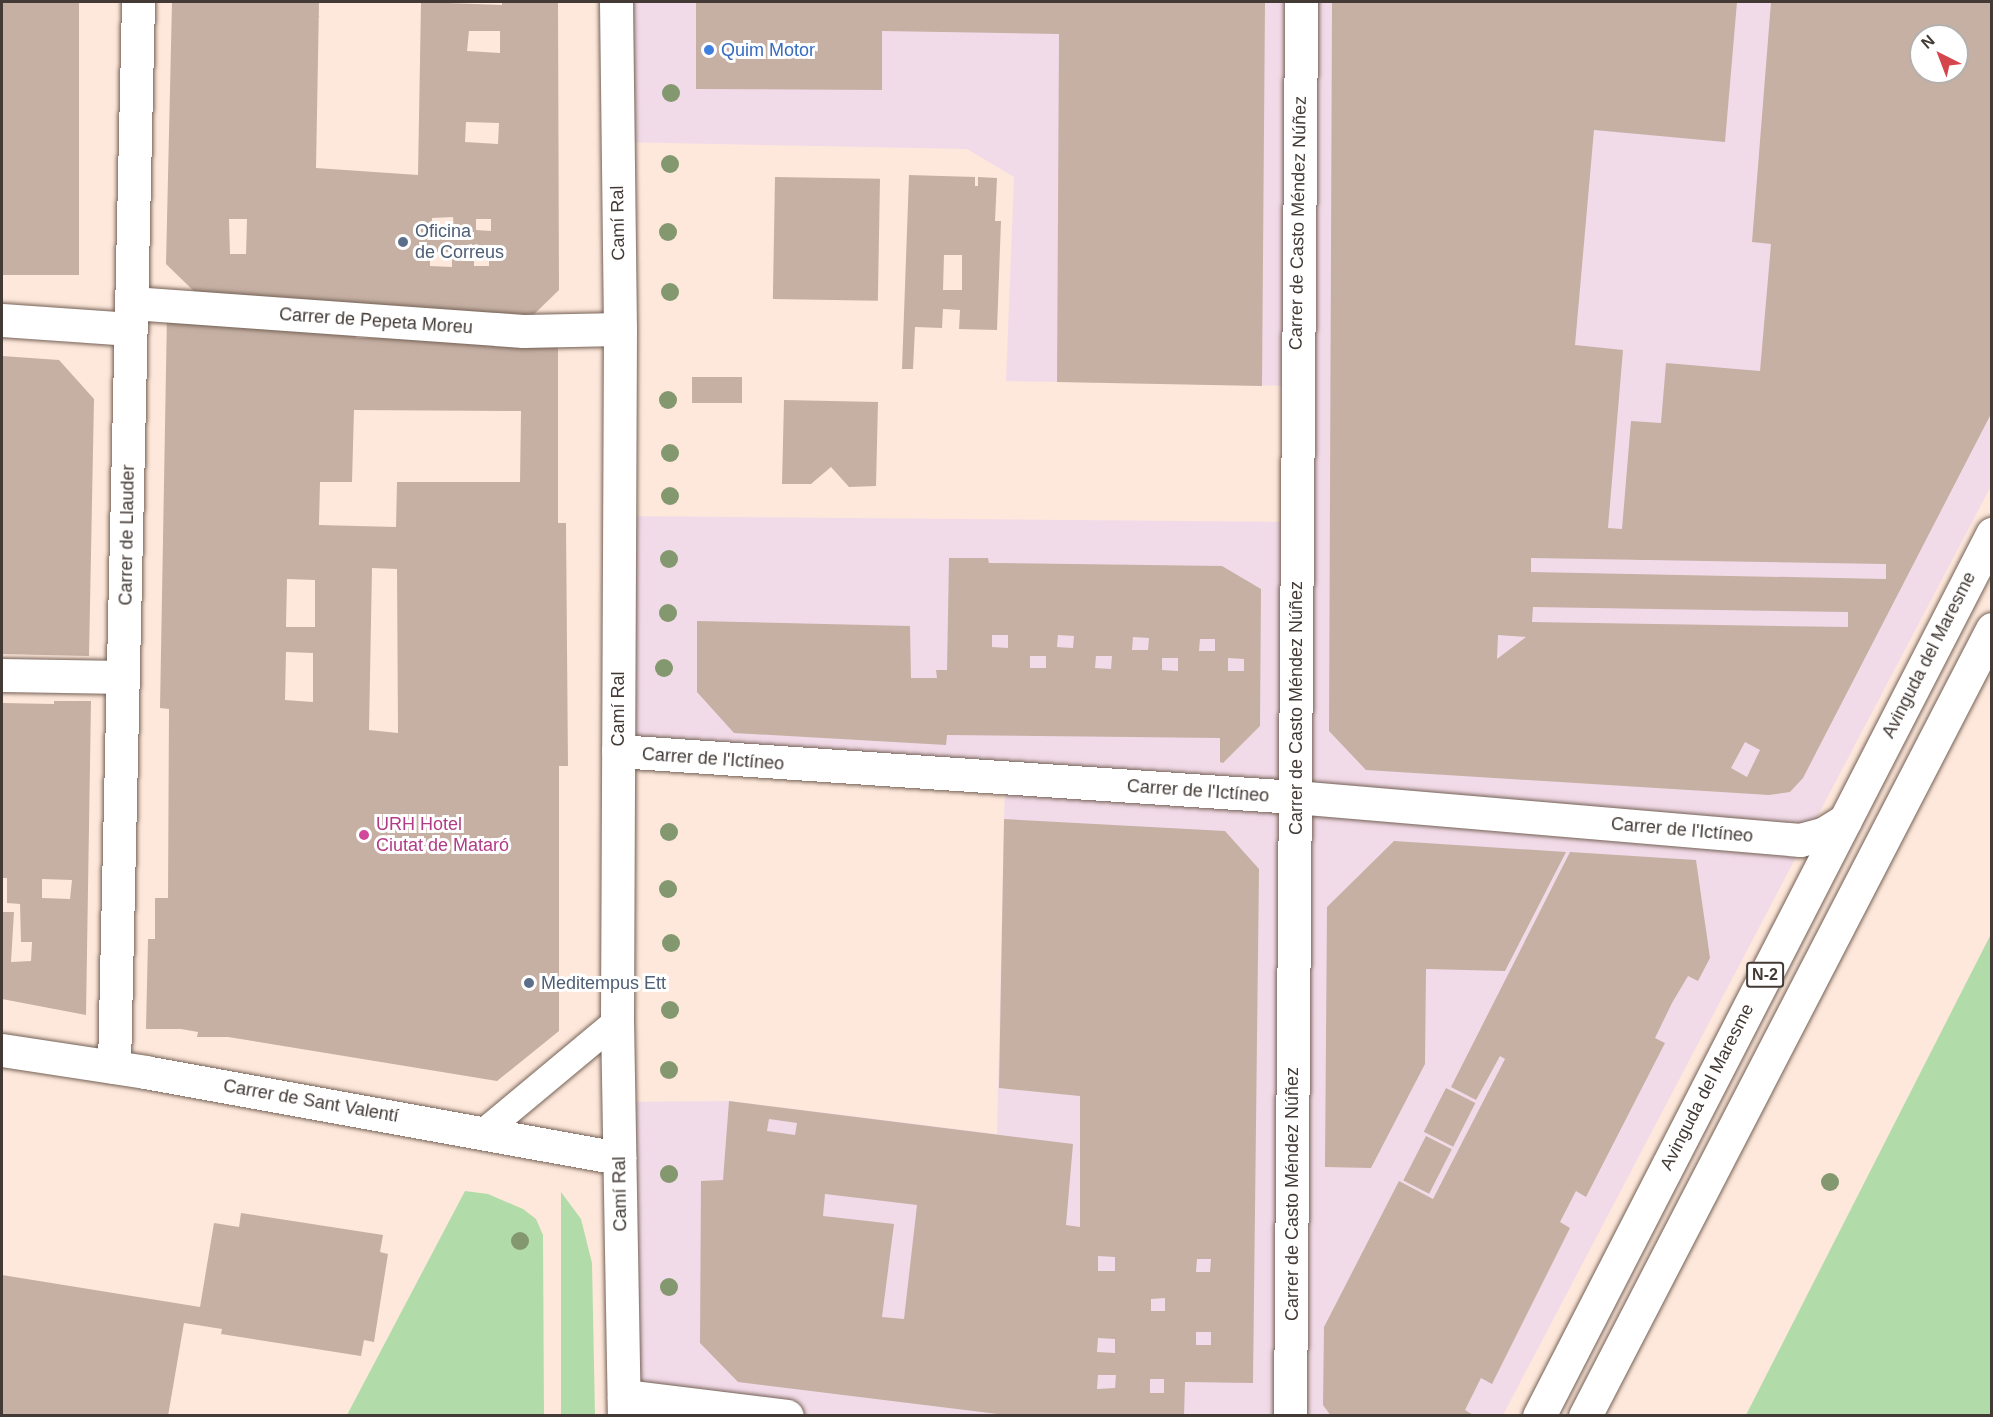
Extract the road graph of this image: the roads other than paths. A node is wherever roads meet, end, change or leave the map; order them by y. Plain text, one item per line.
1 (138, 2) edge
2 (616, 2) edge
3 (1301, 2) edge
4 (132, 316) junction
5 (2, 320) edge
6 (620, 329) junction
7 (1992, 534) edge
8 (1992, 629) edge
9 (2, 675) edge
10 (123, 677) junction
11 (618, 751) junction
12 (1295, 797) junction
13 (1845, 820) junction
14 (617, 1020) junction
15 (2, 1050) edge
16 (114, 1067) junction
17 (484, 1131) junction
18 (619, 1158) junction
19 (624, 1406) edge
20 (787, 1416) edge
21 (1290, 1416) edge
22 (1539, 1416) edge
23 (1585, 1416) edge

1 - 4 street, Carrer de Llauder
2 - 6 street, Camí Ral
3 - 12 street, Carrer de Casto Méndez Núñez
4 - 5 street, Carrer de Pepeta Moreu
4 - 6 street, Carrer de Pepeta Moreu
4 - 10 street, Carrer de Llauder
6 - 11 street, Camí Ral
7 - 13 street, Avinguda del Maresme / N-2
8 - 23 street, N-2
9 - 10 street
10 - 16 street, Carrer de Llauder
11 - 12 street, Carrer de l'Ictíneo
11 - 14 street, Camí Ral
12 - 13 street, Carrer de l'Ictíneo
12 - 21 street, Carrer de Casto Méndez Núñez
13 - 22 street, Avinguda del Maresme / N-2
14 - 17 lane
14 - 18 street, Camí Ral
15 - 16 street, Carrer de Sant Valentí
16 - 17 street, Carrer de Sant Valentí
17 - 18 street, Carrer de Sant Valentí
18 - 19 street, Camí Ral
19 - 20 street

